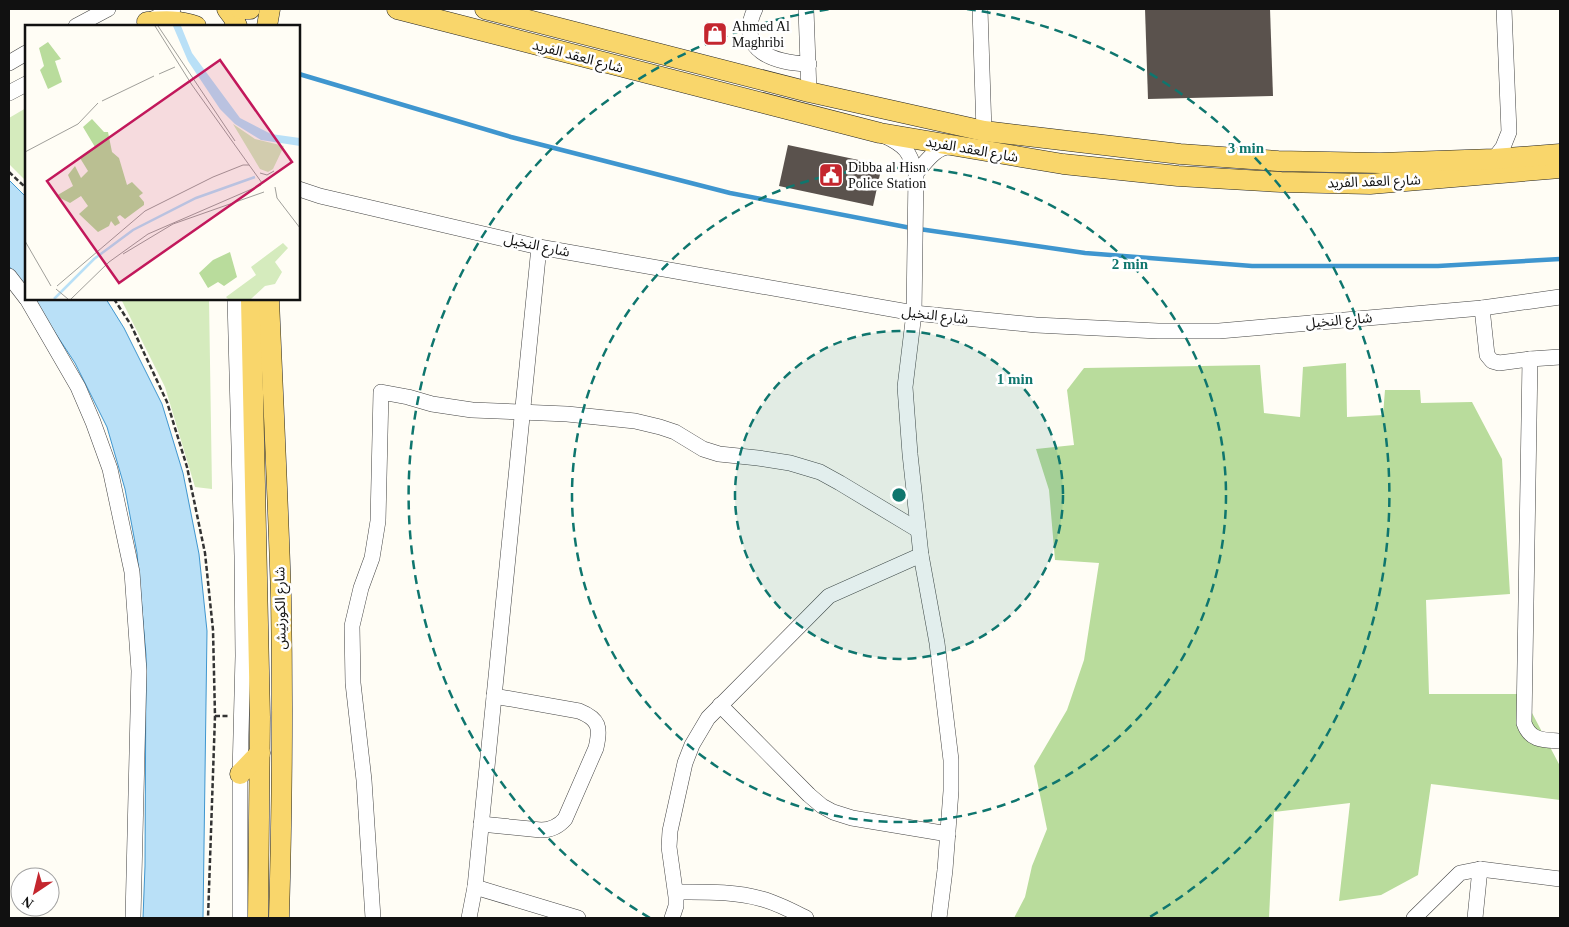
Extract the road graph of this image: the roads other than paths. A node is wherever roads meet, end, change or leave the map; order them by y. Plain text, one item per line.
1 (108, 9) edge
2 (173, 9) edge
3 (227, 9) edge
4 (240, 9) edge
5 (250, 9) edge
6 (270, 9) edge
7 (397, 9) edge
8 (485, 9) edge
9 (755, 9) edge
10 (806, 9) edge
11 (980, 9) edge
12 (1504, 9) edge
13 (516, 13) edge
14 (143, 24) edge
15 (78, 25) edge
16 (193, 25) edge
17 (236, 25) edge
18 (267, 25) edge
19 (25, 54) edge
20 (9, 62) edge
21 (809, 64) junction
22 (25, 85) edge
23 (809, 92) junction
24 (9, 94) edge
25 (984, 131) junction
26 (1509, 132) junction
27 (880, 133) junction
28 (959, 147) junction
29 (1560, 154) edge
30 (1530, 157) junction
31 (1494, 159) junction
32 (1560, 168) edge
33 (916, 173) junction
34 (300, 189) edge
35 (320, 196) junction
36 (300, 202) edge
37 (539, 247) junction
38 (9, 276) edge
39 (25, 297) edge
40 (1560, 297) edge
41 (27, 300) edge
42 (235, 300) edge
43 (251, 300) edge
44 (269, 300) edge
45 (1482, 308) junction
46 (914, 314) junction
47 (1560, 357) edge
48 (1530, 359) junction
49 (522, 411) junction
50 (918, 530) junction
51 (921, 555) junction
52 (494, 696) junction
53 (720, 705) junction
54 (1560, 741) edge
55 (260, 753) junction
56 (240, 774) junction
57 (481, 824) junction
58 (948, 834) junction
59 (1480, 870) junction
60 (1560, 879) edge
61 (475, 886) junction
62 (676, 892) junction
63 (133, 918) edge
64 (240, 918) edge
65 (258, 918) edge
66 (279, 918) edge
67 (373, 918) edge
68 (469, 918) edge
69 (578, 918) edge
70 (672, 918) edge
71 (806, 918) edge
72 (939, 918) edge
73 (1414, 918) edge
74 (1475, 918) edge

1 - 15 street
2 - 14 street
3 - 17 main road
4 - 5 main road
6 - 18 main road
7 - 27 main road, شارع العقد الفريد
8 - 13 main road, شارع العقد الفريد
9 - 21 street
10 - 21 street
11 - 25 street
12 - 26 street
13 - 23 main road, شارع العقد الفريد
14 - 16 main road
19 - 20 street
21 - 23 street
22 - 24 street
23 - 25 main road, شارع العقد الفريد
25 - 31 main road, شارع العقد الفريد
26 - 30 street
26 - 31 street
27 - 28 main road, شارع العقد الفريد
27 - 33 street
28 - 32 main road, شارع العقد الفريد
28 - 33 street
29 - 30 main road, شارع العقد الفريد
30 - 31 main road, شارع العقد الفريد
33 - 46 street
34 - 35 street, شارع النخيل
35 - 36 street, شارع النخيل
35 - 37 street, شارع النخيل
37 - 46 street, شارع النخيل
37 - 49 street
38 - 39 street
40 - 45 street, شارع النخيل
41 - 63 street
42 - 56 street
43 - 55 main road, شارع الكورنيش
44 - 66 main road, شارع الكورنيش
45 - 46 street, شارع النخيل
45 - 48 street
46 - 50 street
47 - 48 street
48 - 54 street
49 - 50 street
49 - 52 street
49 - 67 street
50 - 51 street
51 - 53 street
51 - 58 street
52 - 57 street
52 - 57 street
53 - 58 street
53 - 62 street
55 - 56 main road
55 - 65 main road, شارع الكورنيش
56 - 64 street
57 - 61 street
58 - 72 street
59 - 60 street
59 - 73 street
59 - 74 street
61 - 68 street
61 - 69 street
62 - 70 street
62 - 71 street

